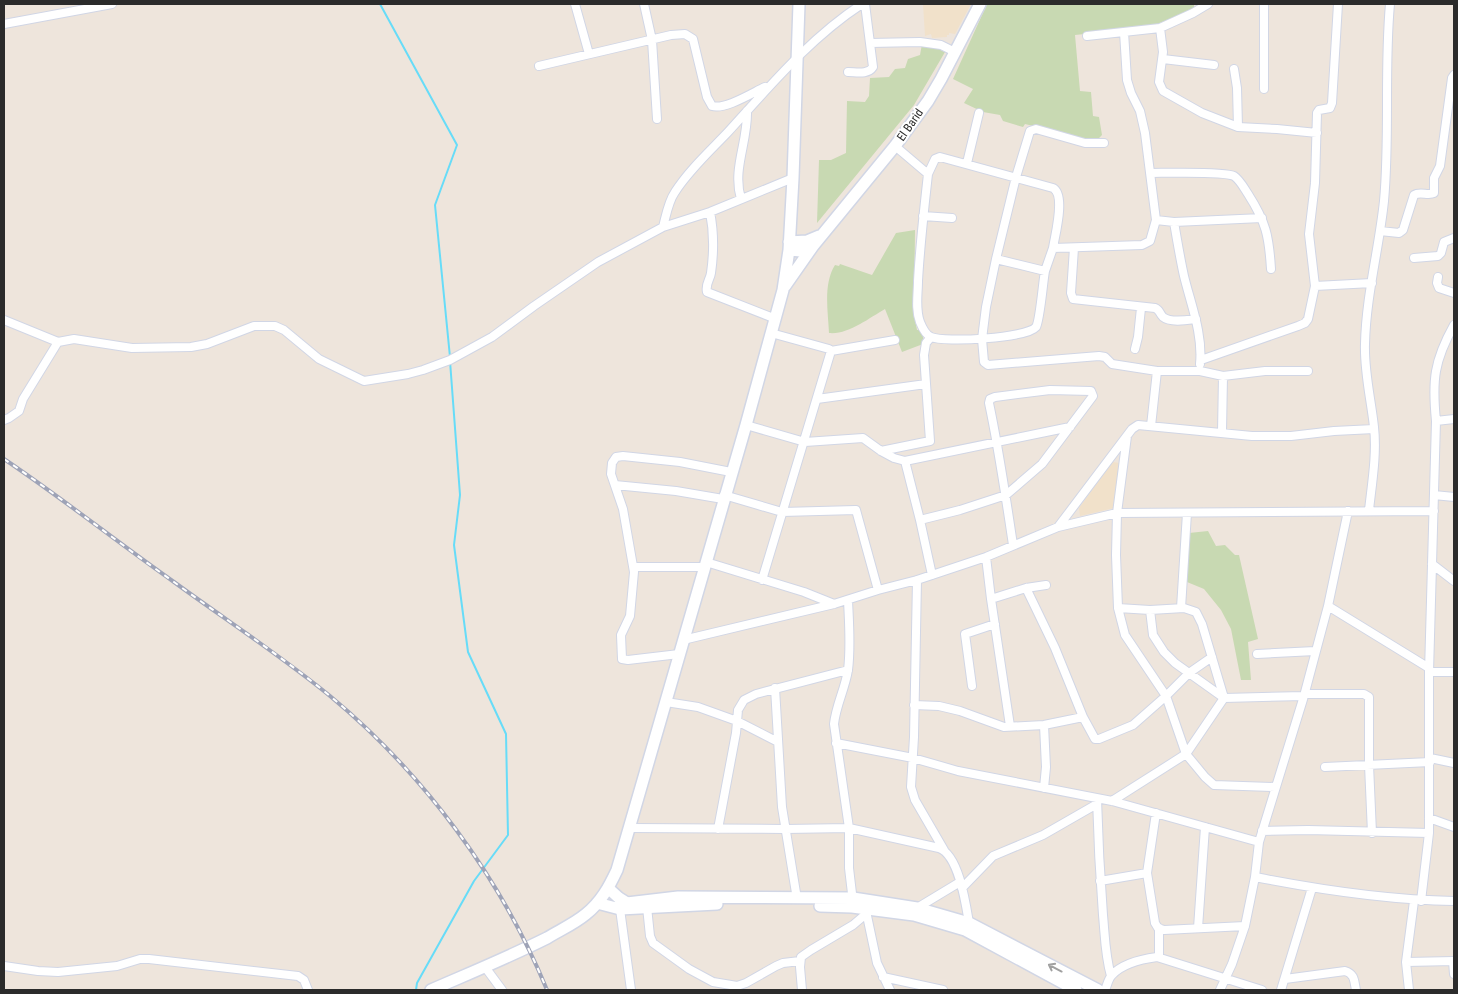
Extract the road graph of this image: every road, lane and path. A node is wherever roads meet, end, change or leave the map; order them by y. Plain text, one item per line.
1 (112, 4) edge
2 (575, 4) edge
3 (644, 4) edge
4 (799, 4) edge
5 (864, 4) edge
6 (980, 4) edge
7 (1208, 4) edge
8 (1264, 4) edge
9 (1338, 4) edge
10 (1390, 4) edge
11 (4, 24) edge
12 (1160, 28) junction
13 (1124, 32) junction
14 (1087, 36) dead end
15 (652, 40) junction
16 (870, 43) junction
17 (955, 52) junction
18 (589, 54) junction
19 (798, 57) junction
20 (1163, 59) junction
21 (1214, 65) dead end
22 (540, 66) dead end
23 (1234, 68) dead end
24 (848, 72) dead end
25 (1454, 75) edge
26 (769, 84) junction
27 (1264, 89) dead end
28 (747, 111) junction
29 (979, 113) dead end
30 (657, 119) dead end
31 (1238, 127) junction
32 (1317, 133) junction
33 (1104, 144) dead end
34 (895, 146) junction
35 (967, 163) junction
36 (1150, 173) junction
37 (928, 174) junction
38 (1016, 177) junction
39 (793, 178) junction
40 (741, 200) junction
41 (710, 212) junction
42 (923, 216) junction
43 (952, 218) dead end
44 (1262, 218) junction
45 (1156, 220) junction
46 (1174, 222) junction
47 (663, 228) junction
48 (1380, 231) junction
49 (823, 234) junction
50 (1454, 238) edge
51 (789, 246) junction
52 (813, 246) junction
53 (1052, 248) junction
54 (1074, 248) junction
55 (1414, 258) dead end
56 (996, 260) junction
57 (1271, 269) dead end
58 (1044, 271) junction
59 (1438, 277) dead end
60 (1372, 283) junction
61 (1314, 286) junction
62 (783, 290) junction
63 (1454, 293) edge
64 (1141, 308) junction
65 (776, 319) junction
66 (1196, 319) junction
67 (4, 320) edge
68 (1454, 325) edge
69 (771, 333) junction
70 (931, 337) junction
71 (982, 339) junction
72 (895, 340) dead end
73 (58, 342) junction
74 (1135, 349) dead end
75 (831, 351) junction
76 (1201, 360) junction
77 (1200, 371) junction
78 (1308, 371) dead end
79 (1157, 372) junction
80 (1223, 376) junction
81 (926, 384) junction
82 (817, 399) junction
83 (1454, 419) edge
84 (4, 420) edge
85 (1436, 421) junction
86 (746, 425) junction
87 (1151, 426) junction
88 (1070, 427) junction
89 (1374, 429) junction
90 (1222, 432) junction
91 (1127, 436) junction
92 (930, 441) junction
93 (805, 442) junction
94 (998, 443) junction
95 (881, 451) junction
96 (932, 456) junction
97 (905, 461) junction
98 (731, 472) junction
99 (615, 485) junction
100 (1006, 495) junction
101 (1434, 495) junction
102 (1454, 496) edge
103 (724, 497) junction
104 (1369, 510) junction
105 (1434, 511) junction
106 (782, 512) junction
107 (1348, 512) junction
108 (1117, 513) junction
109 (1187, 513) junction
110 (920, 520) junction
111 (1058, 527) junction
112 (1013, 545) junction
113 (986, 557) junction
114 (705, 564) junction
115 (1432, 564) junction
116 (634, 567) junction
117 (932, 575) junction
118 (762, 580) junction
119 (917, 580) junction
120 (1454, 581) edge
121 (1046, 585) dead end
122 (1026, 588) junction
123 (878, 590) junction
124 (991, 599) junction
125 (848, 600) junction
126 (834, 604) junction
127 (1328, 606) junction
128 (1118, 608) junction
129 (1181, 608) junction
130 (1150, 610) junction
131 (995, 624) junction
132 (683, 640) junction
133 (1315, 651) junction
134 (679, 654) junction
135 (1256, 654) dead end
136 (1212, 657) junction
137 (848, 670) junction
138 (1429, 670) junction
139 (1454, 672) edge
140 (1189, 673) junction
141 (972, 686) dead end
142 (775, 688) junction
143 (1304, 695) junction
144 (1166, 696) junction
145 (1224, 698) junction
146 (666, 702) junction
147 (914, 705) junction
148 (1083, 717) junction
149 (737, 720) junction
150 (1044, 725) junction
151 (1010, 726) junction
152 (778, 742) junction
153 (836, 743) junction
154 (1186, 754) junction
155 (913, 758) junction
156 (1430, 760) junction
157 (1454, 763) edge
158 (1369, 765) junction
159 (1325, 767) dead end
160 (1275, 787) junction
161 (1044, 788) junction
162 (1112, 801) junction
163 (1097, 802) junction
164 (1156, 813) junction
165 (1429, 818) junction
166 (1205, 827) junction
167 (1454, 827) edge
168 (630, 828) junction
169 (849, 828) junction
170 (718, 829) junction
171 (785, 829) junction
172 (1262, 831) junction
173 (1372, 832) junction
174 (1429, 833) junction
175 (1259, 842) junction
176 (944, 850) junction
177 (1147, 873) junction
178 (1255, 877) junction
179 (1100, 881) junction
180 (961, 885) junction
181 (608, 888) junction
182 (1312, 888) junction
183 (797, 899) junction
184 (1417, 901) junction
185 (1454, 901) edge
186 (597, 903) junction
187 (860, 906) junction
188 (647, 907) junction
189 (917, 908) junction
190 (620, 909) junction
191 (969, 923) junction
192 (1245, 926) junction
193 (1159, 928) junction
194 (1198, 928) junction
195 (1159, 957) junction
196 (800, 961) junction
197 (1454, 961) edge
198 (1406, 962) junction
199 (4, 966) edge
200 (485, 967) junction
201 (1454, 974) edge
202 (1111, 976) junction
203 (883, 978) junction
204 (1285, 979) junction
205 (1225, 980) junction
206 (308, 990) edge
207 (431, 990) edge
208 (502, 990) edge
209 (631, 990) edge
210 (802, 990) edge
211 (890, 990) edge
212 (944, 990) edge
213 (1076, 990) edge
214 (1098, 990) edge
215 (1105, 990) edge
216 (1220, 990) edge
217 (1262, 990) edge
218 (1281, 990) edge
219 (1356, 990) edge
220 (1409, 990) edge

1 - 11 street
2 - 18 street
3 - 15 street
4 - 19 street
5 - 16 street
5 - 19 street
6 - 17 street, El Barid
7 - 12 street
8 - 27 street
9 - 32 street
10 - 48 street
12 - 13 street
12 - 20 street
13 - 14 street
13 - 36 street
15 - 18 street
15 - 26 street
15 - 30 street
16 - 17 street
16 - 24 street
17 - 34 street, El Barid
18 - 22 street
19 - 26 street
19 - 39 street
20 - 21 street
20 - 31 street
23 - 31 street
25 - 48 street
26 - 28 street
28 - 40 street
28 - 47 street
29 - 35 street
31 - 32 street
32 - 61 street
33 - 38 street
34 - 37 street
34 - 49 street, El Barid
35 - 37 street
35 - 38 street
36 - 44 street
36 - 45 street
37 - 42 street
38 - 53 street
38 - 56 street
39 - 40 street
39 - 51 street
40 - 41 street
41 - 47 street
41 - 65 street
42 - 43 street
42 - 70 street
44 - 46 street
44 - 57 street
45 - 46 street
45 - 54 street
46 - 66 street
47 - 73 street
48 - 60 street
49 - 51 street
49 - 52 street, El Barid
50 - 55 street
51 - 52 street
51 - 62 street
52 - 62 street, El Barid
53 - 54 street
53 - 58 street
54 - 64 street
56 - 58 street
56 - 71 street
58 - 71 street
59 - 63 street
60 - 61 street
60 - 89 street
61 - 76 street
62 - 65 street
64 - 66 street
64 - 74 street
65 - 69 street
66 - 76 street
67 - 73 street
68 - 85 street
69 - 75 street
69 - 86 street
70 - 71 street
70 - 81 street
71 - 79 street
72 - 75 street
73 - 84 street
75 - 82 street
76 - 77 street
77 - 79 street
77 - 80 street
78 - 80 street
79 - 87 street
80 - 90 street
81 - 82 street
81 - 92 street
82 - 93 street
83 - 85 street
85 - 101 street
86 - 93 street
86 - 98 street
87 - 90 street
87 - 91 street
88 - 94 street
88 - 94 street
88 - 100 street
89 - 90 street
89 - 104 street
91 - 108 street
91 - 111 street
92 - 95 street
92 - 96 street
93 - 95 street
93 - 106 street
94 - 96 street
94 - 100 street
95 - 97 street
96 - 97 street
97 - 110 street
98 - 99 street
98 - 103 street
99 - 103 street
99 - 116 street
100 - 110 street
100 - 112 street
101 - 102 street
101 - 105 street
103 - 106 street
103 - 114 street
104 - 105 street
104 - 107 street
105 - 115 street
106 - 118 street
106 - 123 street
107 - 109 street
107 - 127 street
108 - 109 street
108 - 111 street
108 - 128 street
109 - 129 street
110 - 117 street
111 - 112 street
112 - 113 street
113 - 117 street
113 - 124 street
114 - 116 street
114 - 118 street
114 - 132 street
115 - 120 street
115 - 138 street
116 - 134 street
117 - 119 street
118 - 126 street
119 - 123 street
119 - 147 street
121 - 122 street
122 - 124 street
122 - 148 street
123 - 125 street
124 - 131 street
125 - 126 street
125 - 137 street
126 - 132 street
127 - 133 street
127 - 138 street
128 - 130 street
128 - 144 street
129 - 130 street
129 - 136 street
130 - 140 street
131 - 141 street
131 - 151 street
132 - 134 street
133 - 135 street
133 - 143 street
134 - 146 street
136 - 140 street
136 - 145 street
137 - 142 street
137 - 153 street
138 - 139 street
138 - 156 street
140 - 144 street
140 - 145 street
142 - 149 street
142 - 152 street
143 - 145 street
143 - 158 street
143 - 160 street
144 - 148 street
144 - 154 street
145 - 154 street
146 - 149 street
146 - 168 street
147 - 151 street
147 - 155 street
148 - 150 street
149 - 152 street
149 - 170 street
150 - 151 street
150 - 161 street
152 - 171 street
153 - 155 street
153 - 169 street
154 - 160 street
154 - 162 street
155 - 161 street
155 - 176 street
156 - 157 street
156 - 158 street
156 - 165 street
158 - 159 street
158 - 173 street
160 - 172 street
161 - 163 street
162 - 163 street
162 - 164 street
163 - 179 street
163 - 180 street
164 - 166 street
164 - 177 street
165 - 167 street
165 - 174 street
166 - 175 street
166 - 194 street
168 - 170 street
168 - 181 street
169 - 171 street
169 - 176 street
169 - 187 street
170 - 171 street
171 - 183 street
172 - 173 street
172 - 175 street
173 - 174 street
174 - 184 street
175 - 178 street
176 - 180 street
177 - 179 street
177 - 193 street
178 - 182 street
178 - 192 street
179 - 202 street
180 - 189 street
180 - 191 street
181 - 183 street
181 - 186 street
182 - 184 street
182 - 204 street
183 - 187 street
184 - 185 street
184 - 198 street
186 - 190 street
186 - 200 street
187 - 188 street
187 - 189 street
187 - 196 street
187 - 203 street
187 - 213 street
188 - 190 street
188 - 196 street
189 - 191 street
190 - 209 street
214 -> 191 street
192 - 194 street
192 - 205 street
193 - 194 street
193 - 195 street
195 - 202 street
195 - 205 street
196 - 210 street
197 - 198 street
197 - 201 street
198 - 220 street
199 - 206 street
200 - 207 street
200 - 208 street
202 - 215 street
203 - 211 street
203 - 212 street
204 - 218 street
204 - 219 street
205 - 216 street
205 - 217 street

